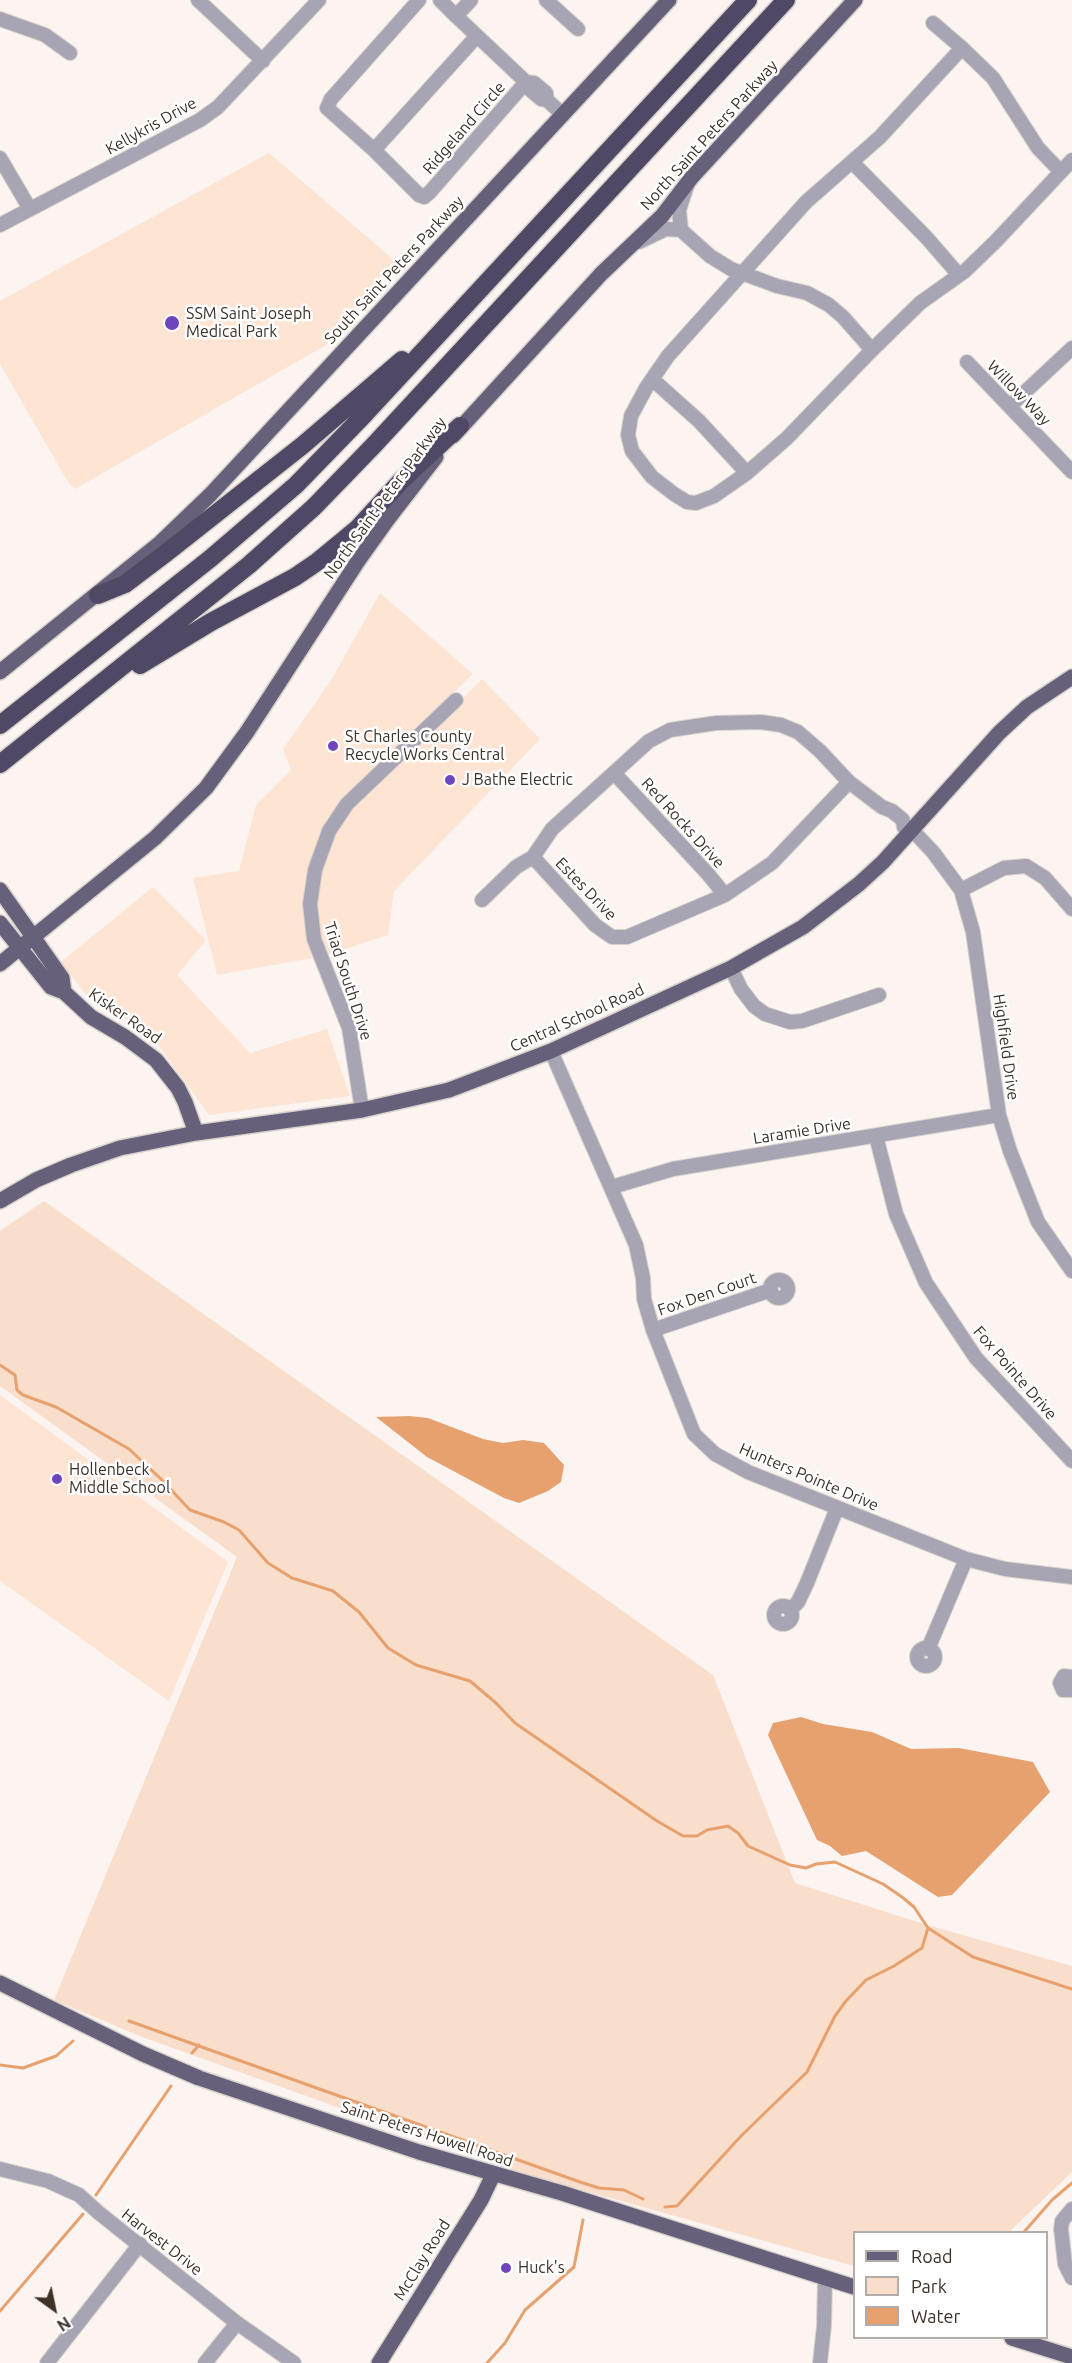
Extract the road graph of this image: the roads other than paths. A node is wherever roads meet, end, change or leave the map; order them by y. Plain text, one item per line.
1 (198, 0) edge
2 (319, 0) edge
3 (419, 0) edge
4 (440, 0) edge
5 (471, 0) edge
6 (546, 0) edge
7 (669, 0) edge
8 (748, 0) edge
9 (786, 0) edge
10 (855, 0) edge
11 (456, 16) junction
12 (0, 18) edge
13 (933, 23) dead end
14 (578, 29) dead end
15 (476, 37) junction
16 (962, 48) junction
17 (70, 53) dead end
18 (263, 61) junction
19 (526, 82) junction
20 (563, 115) junction
21 (374, 150) junction
22 (0, 158) edge
23 (1072, 160) edge
24 (852, 162) junction
25 (1061, 172) junction
26 (688, 184) junction
27 (30, 209) junction
28 (0, 225) edge
29 (681, 230) junction
30 (634, 244) junction
31 (741, 273) junction
32 (959, 276) junction
33 (448, 324) junction
34 (1072, 348) edge
35 (872, 350) junction
36 (967, 362) dead end
37 (652, 379) junction
38 (1010, 406) junction
39 (460, 426) junction
40 (1072, 472) edge
41 (747, 473) junction
42 (98, 595) junction
43 (0, 672) edge
44 (1072, 677) edge
45 (456, 700) dead end
46 (70, 709) junction
47 (0, 725) edge
48 (0, 764) edge
49 (615, 774) junction
50 (849, 783) junction
51 (908, 829) junction
52 (532, 856) junction
53 (0, 890) edge
54 (961, 890) junction
55 (724, 895) junction
56 (482, 900) dead end
57 (1072, 909) edge
58 (0, 923) edge
59 (34, 938) junction
60 (20, 949) junction
61 (0, 964) edge
62 (731, 968) junction
63 (64, 992) junction
64 (879, 995) dead end
65 (551, 1051) junction
66 (362, 1110) junction
67 (999, 1115) junction
68 (196, 1133) junction
69 (876, 1136) junction
70 (612, 1187) junction
71 (0, 1201) edge
72 (1072, 1271) edge
73 (771, 1290) dead end
74 (653, 1330) junction
75 (1072, 1461) edge
76 (837, 1508) junction
77 (966, 1559) junction
78 (1072, 1577) edge
79 (790, 1610) dead end
80 (928, 1648) dead end
81 (1072, 1677) edge
82 (1072, 1690) edge
83 (0, 1983) edge
84 (0, 2169) edge
85 (494, 2175) junction
86 (1072, 2209) edge
87 (140, 2244) junction
88 (825, 2277) junction
89 (1072, 2278) edge
90 (853, 2286) edge
91 (237, 2323) junction
92 (1018, 2339) edge
93 (1072, 2357) edge
94 (47, 2363) edge
95 (205, 2363) edge
96 (294, 2363) edge
97 (379, 2363) edge
98 (820, 2363) edge

1 - 18 street
2 - 18 street, Kellykris Drive
3 - 21 street, Ridgeland Circle
4 - 11 street
5 - 11 street
6 - 14 street
7 - 20 main road, South Saint Peters Parkway
8 - 33 highway
9 - 46 highway
10 - 26 main road, North Saint Peters Parkway
11 - 15 street
12 - 17 street
13 - 16 street
15 - 19 street
15 - 21 street
16 - 24 street
16 - 25 street
18 - 27 street, Kellykris Drive
19 - 20 street
19 - 21 street, Ridgeland Circle
20 - 42 main road, South Saint Peters Parkway
22 - 27 street
23 - 25 street
24 - 31 street
24 - 32 street
25 - 32 street
26 - 29 street
26 - 30 main road, North Saint Peters Parkway
27 - 28 street, Kellykris Drive
29 - 30 street
29 - 31 street
30 - 39 main road, North Saint Peters Parkway
31 - 35 street
31 - 37 street
32 - 35 street
33 - 42 highway
33 - 47 highway
34 - 38 street
35 - 41 street
36 - 38 street, Willow Way
37 - 41 street
37 - 41 street
38 - 40 street, Willow Way
39 - 46 highway
39 - 59 main road, North Saint Peters Parkway
42 - 43 main road, South Saint Peters Parkway
44 - 51 main road, Central School Road
45 - 66 street, Triad South Drive
46 - 48 highway
49 - 50 street, Estes Drive
49 - 52 street, Estes Drive
49 - 55 street, Red Rocks Drive
50 - 51 street, Estes Drive
50 - 55 street, Estes Drive
51 - 54 street, Highfield Drive
51 - 62 main road, Central School Road
52 - 55 street, Estes Drive
52 - 56 street
53 - 59 main road, Kisker Road
54 - 57 street
54 - 67 street, Highfield Drive
58 - 60 main road, Kisker Road
59 - 60 main road, North Saint Peters Parkway
59 - 63 main road, Kisker Road
60 - 61 main road, North Saint Peters Parkway
60 - 63 main road, Kisker Road
62 - 64 street
62 - 65 main road, Central School Road
63 - 68 main road, Kisker Road
65 - 66 main road, Central School Road
65 - 70 street, Hunters Pointe Drive
66 - 68 main road, Central School Road
67 - 69 street, Laramie Drive
67 - 72 street, Highfield Drive
68 - 71 main road, Central School Road
69 - 70 street, Laramie Drive
69 - 75 street, Fox Pointe Drive
70 - 74 street, Hunters Pointe Drive
73 - 74 street, Fox Den Court
74 - 76 street, Hunters Pointe Drive
76 - 77 street, Hunters Pointe Drive
76 - 79 street
77 - 78 street, Hunters Pointe Drive
77 - 80 street
81 - 82 street
83 - 85 main road, Saint Peters Howell Road
84 - 87 street, Harvest Drive
85 - 88 main road, Saint Peters Howell Road
85 - 97 main road, McClay Road
86 - 89 street
87 - 91 street, Harvest Drive
87 - 94 street
88 - 90 main road, Saint Peters Howell Road
88 - 98 street
91 - 95 street
91 - 96 street, Harvest Drive
92 - 93 main road

